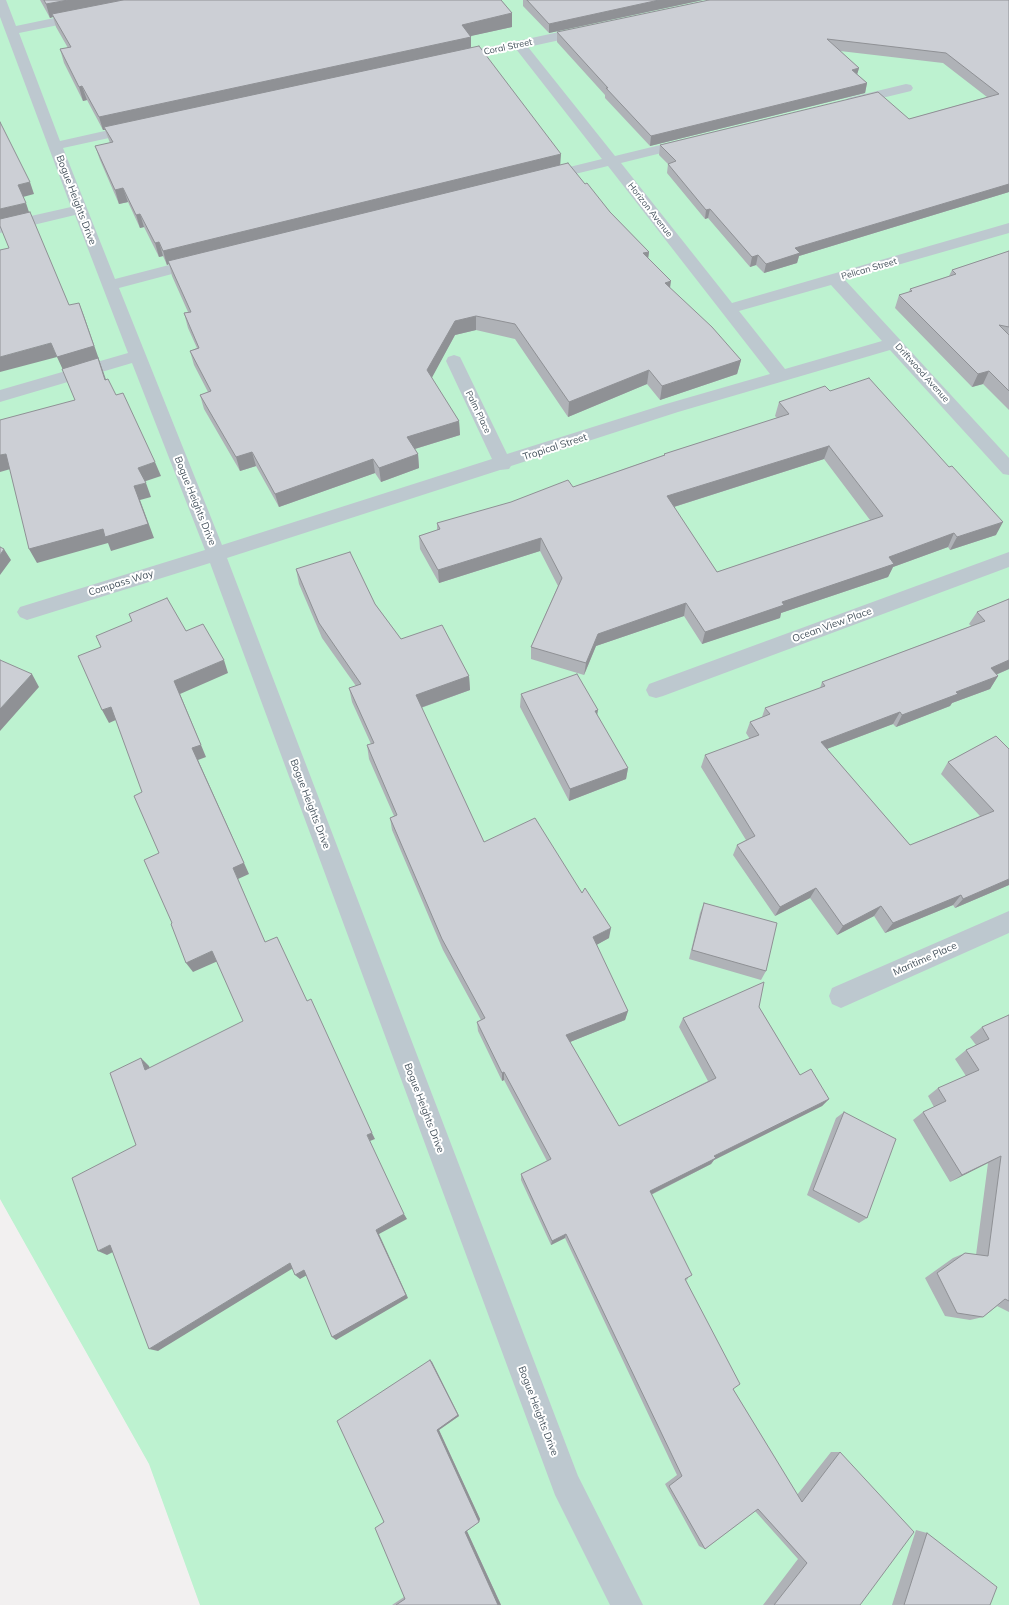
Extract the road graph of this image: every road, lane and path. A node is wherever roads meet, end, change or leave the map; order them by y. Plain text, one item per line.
1 (0, 0) edge
2 (96, 14) edge
3 (596, 28) edge
4 (12, 31) junction
5 (519, 44) junction
6 (441, 61) edge
7 (906, 88) dead end
8 (836, 105) edge
9 (148, 125) edge
10 (704, 138) edge
11 (55, 146) junction
12 (611, 161) junction
13 (534, 180) edge
14 (80, 209) junction
15 (0, 228) edge
16 (1009, 228) edge
17 (218, 258) edge
18 (835, 278) junction
19 (110, 284) junction
20 (729, 309) junction
21 (895, 344) junction
22 (138, 356) junction
23 (454, 361) dead end
24 (781, 376) junction
25 (0, 396) edge
26 (503, 464) junction
27 (1009, 469) edge
28 (216, 554) junction
29 (1009, 559) edge
30 (27, 612) dead end
31 (656, 690) dead end
32 (1009, 922) edge
33 (841, 996) dead end
34 (627, 1605) edge

1 - 4 street, Bogue Heights Drive
2 - 4 street
3 - 5 street, Coral Street
4 - 11 street, Bogue Heights Drive
5 - 6 street, Coral Street
5 - 12 street, Horizon Avenue
7 - 8 street
9 - 11 street
10 - 12 street
11 - 14 street, Bogue Heights Drive
12 - 13 street
12 - 20 street, Horizon Avenue
14 - 15 street
14 - 19 street, Bogue Heights Drive
16 - 18 street, Pelican Street
17 - 19 street
18 - 20 street, Pelican Street
18 - 21 street, Driftwood Avenue
19 - 22 street, Bogue Heights Drive
20 - 24 street, Horizon Avenue
21 - 24 street, Tropical Street
21 - 27 street, Driftwood Avenue
22 - 25 street
22 - 28 street, Bogue Heights Drive
23 - 26 street, Palm Place
24 - 26 street, Tropical Street
26 - 28 street, Tropical Street
28 - 30 street, Compass Way
28 - 34 street, Bogue Heights Drive
29 - 31 street, Ocean View Place
32 - 33 street, Maritime Place

